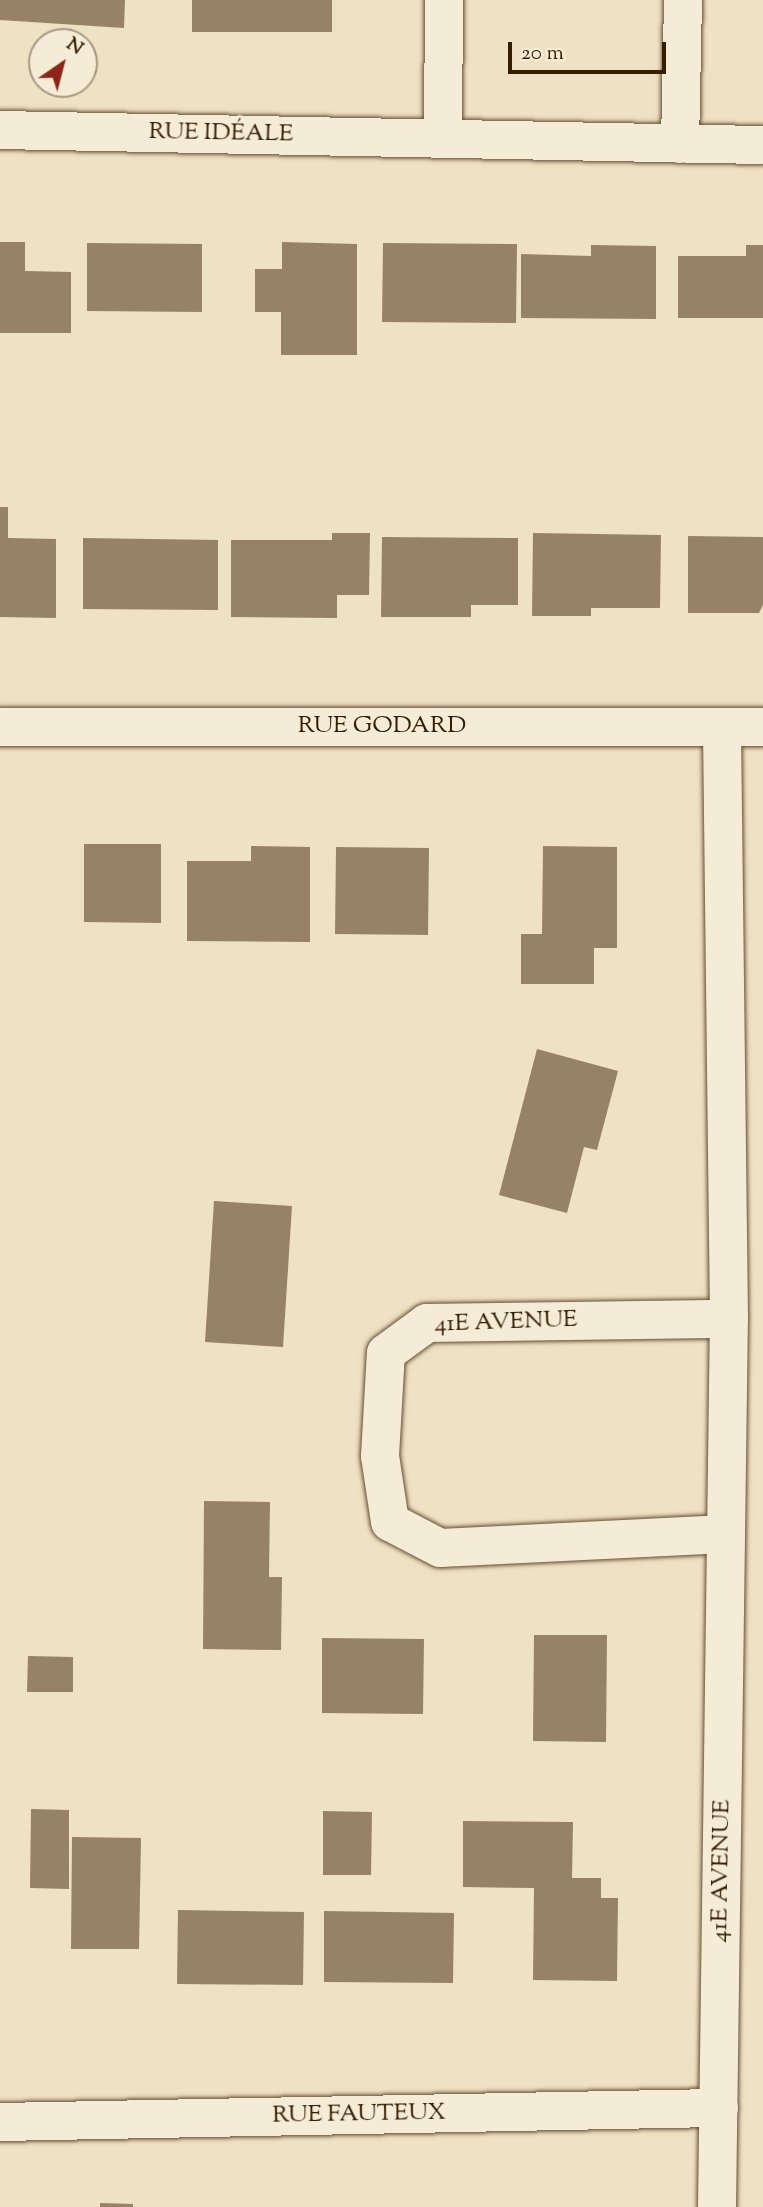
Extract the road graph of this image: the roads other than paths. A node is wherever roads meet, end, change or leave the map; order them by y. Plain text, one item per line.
1 (444, 0) edge
2 (683, 0) edge
3 (0, 130) edge
4 (443, 138) junction
5 (680, 144) junction
6 (763, 145) edge
7 (0, 727) edge
8 (722, 727) junction
9 (763, 727) edge
10 (729, 1319) junction
11 (726, 1534) junction
12 (719, 2108) junction
13 (0, 2122) edge
14 (717, 2207) edge

1 - 4 street
2 - 5 street
3 - 4 street, RUE IDÉALE
4 - 5 street, RUE IDÉALE
5 - 6 street, RUE IDÉALE
7 - 8 street, RUE GODARD
8 - 9 street, RUE GODARD
8 - 10 street, 41E AVENUE
10 - 11 street, 41E AVENUE
10 - 11 street, 41E AVENUE
11 - 12 street, 41E AVENUE
12 - 13 street, RUE FAUTEUX
12 - 14 street, 41E AVENUE

